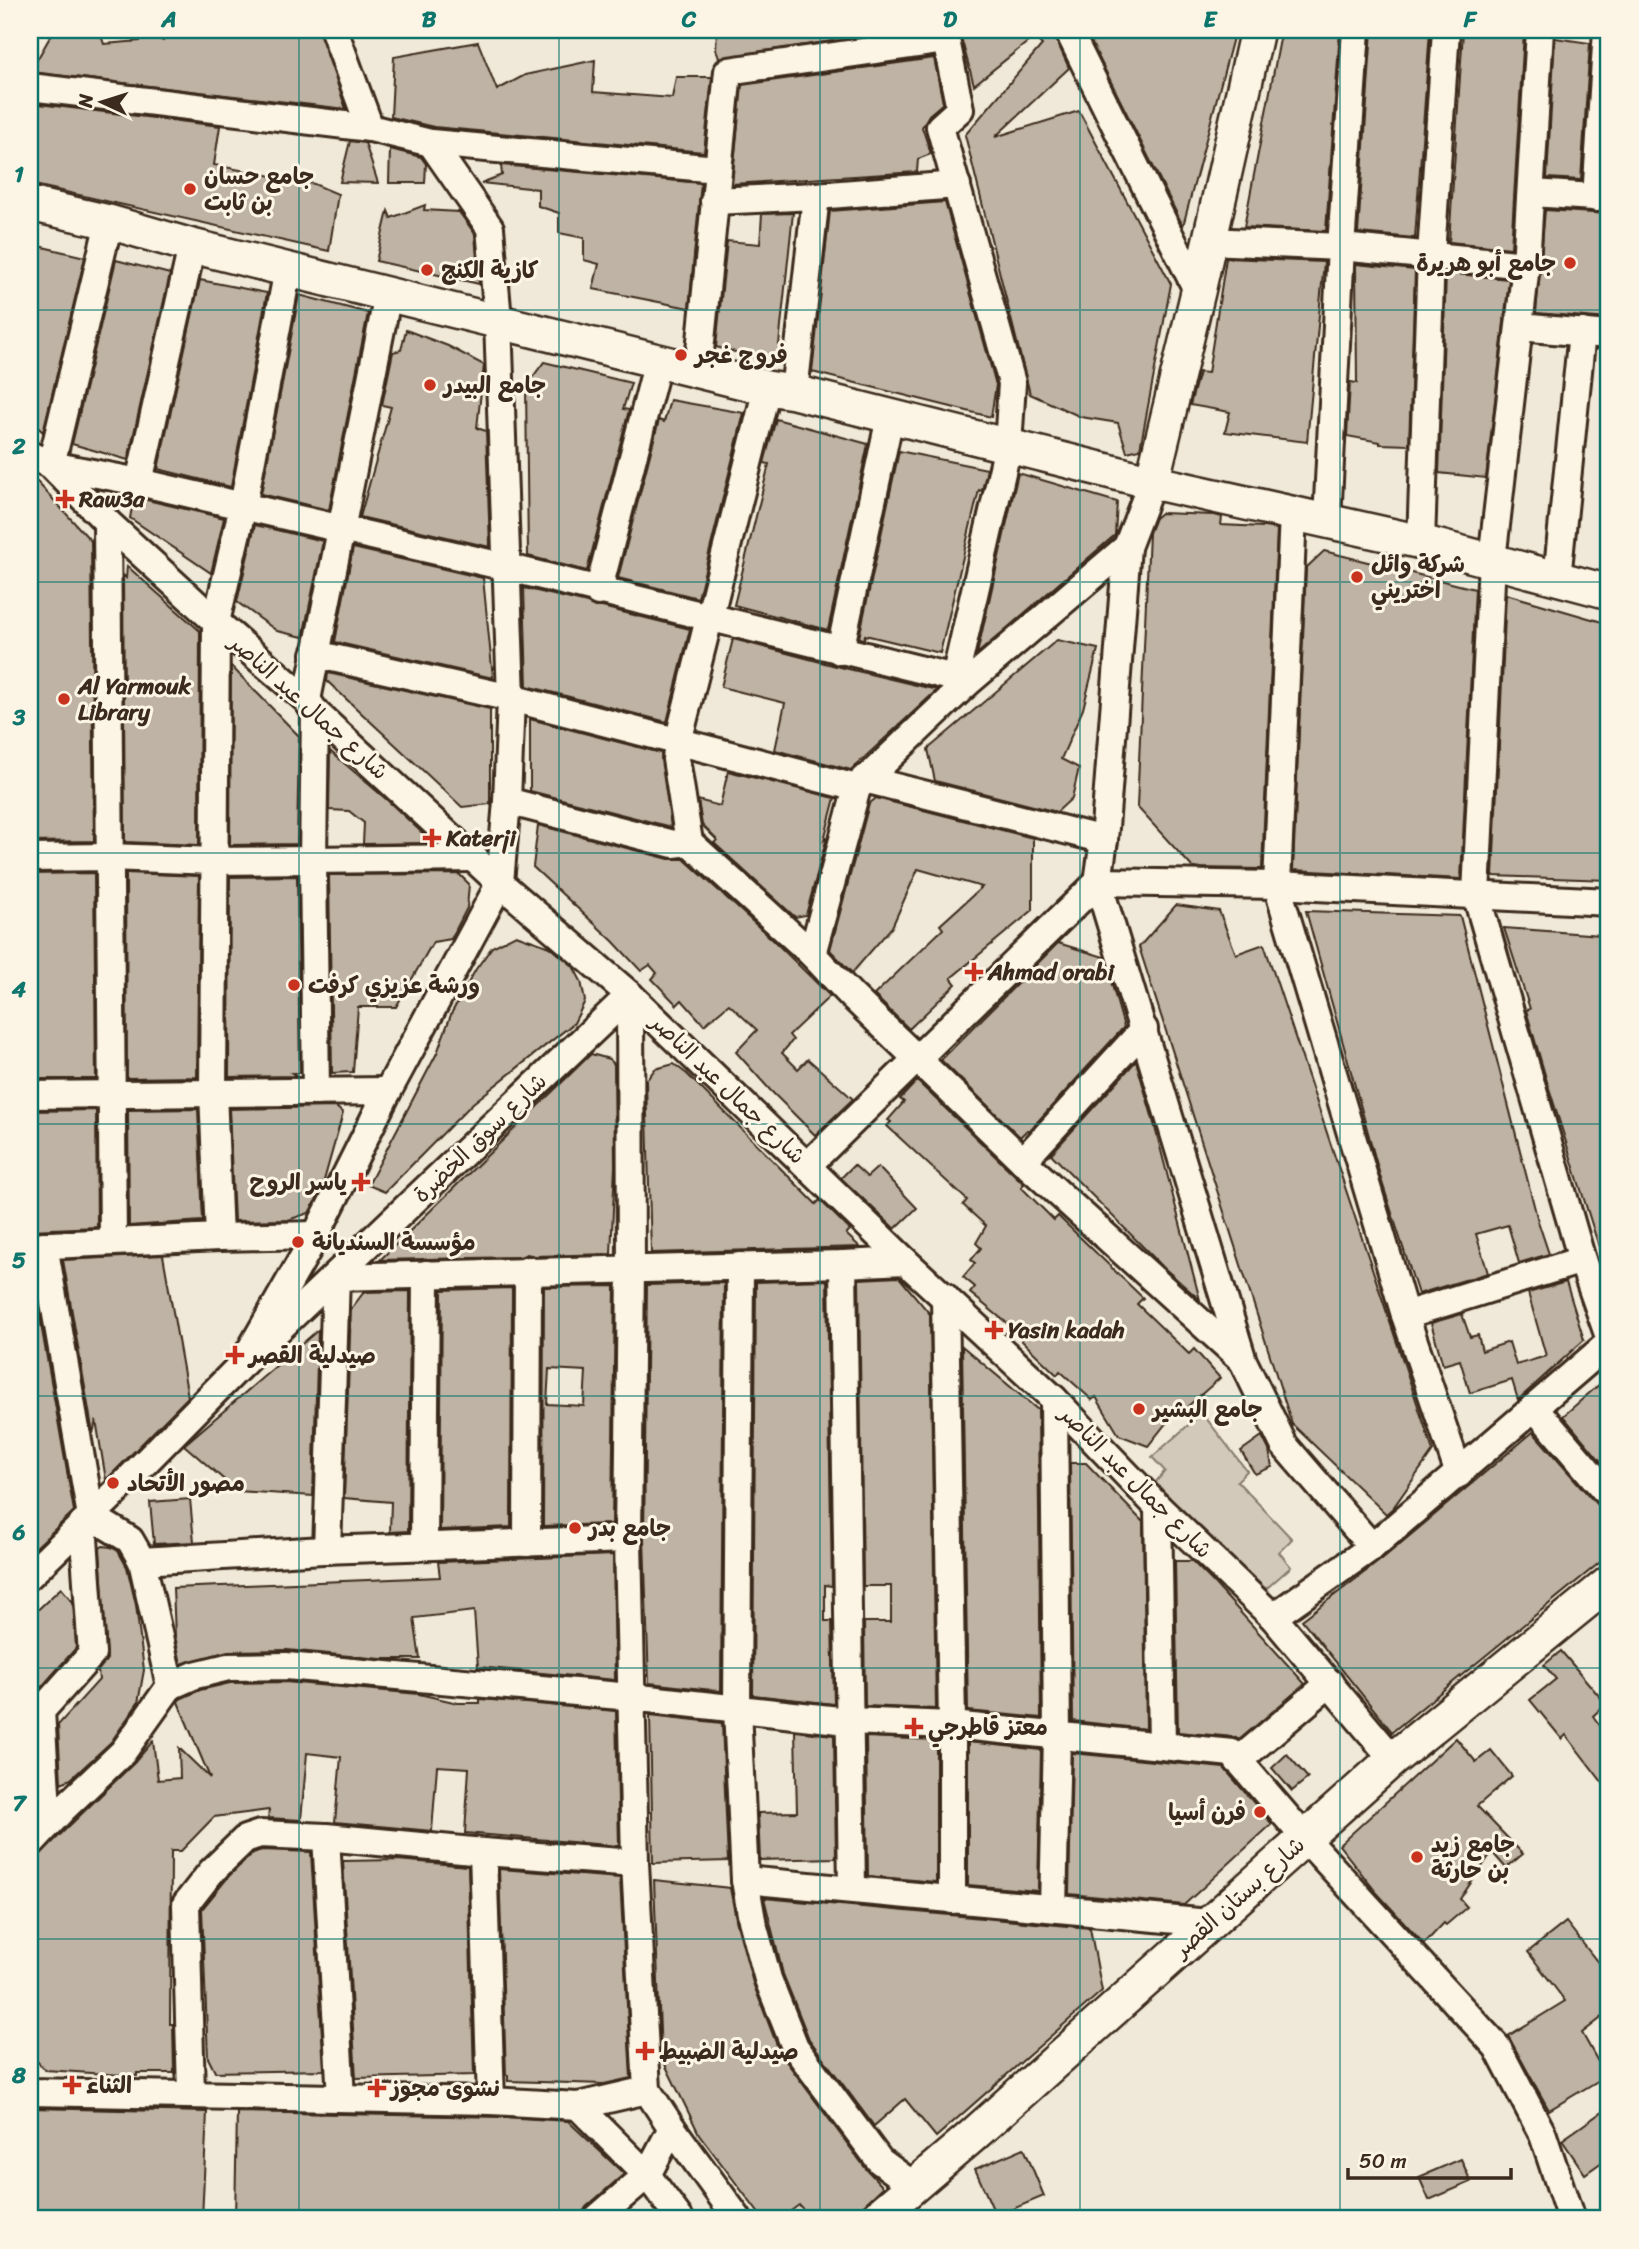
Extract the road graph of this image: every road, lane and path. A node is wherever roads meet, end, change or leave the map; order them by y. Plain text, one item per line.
1 (334, 30) edge
2 (1068, 30) edge
3 (1257, 30) edge
4 (1356, 30) edge
5 (1446, 30) edge
6 (1540, 30) edge
7 (1607, 30) edge
8 (944, 35) edge
9 (30, 87) edge
10 (370, 128) junction
11 (431, 143) junction
12 (717, 169) junction
13 (957, 185) junction
14 (1532, 193) junction
15 (816, 196) junction
16 (1603, 198) edge
17 (714, 201) junction
18 (30, 204) edge
19 (109, 222) junction
20 (1209, 241) junction
21 (192, 246) junction
22 (1341, 247) junction
23 (1431, 256) junction
24 (1526, 265) junction
25 (288, 269) junction
26 (1198, 292) junction
27 (388, 294) junction
28 (498, 320) junction
29 (1520, 327) junction
30 (1582, 332) junction
31 (1609, 335) edge
32 (658, 361) junction
33 (698, 371) junction
34 (780, 390) junction
35 (890, 417) junction
36 (1008, 446) junction
37 (36, 459) edge
38 (139, 482) junction
39 (1152, 482) junction
40 (243, 506) junction
41 (1293, 513) junction
42 (1327, 520) junction
43 (107, 522) junction
44 (341, 531) junction
45 (1421, 542) junction
46 (1127, 547) junction
47 (1492, 560) junction
48 (506, 567) junction
49 (1557, 579) junction
50 (598, 592) junction
51 (1609, 592) edge
52 (710, 619) junction
53 (216, 622) junction
54 (840, 650) junction
55 (315, 654) junction
56 (960, 681) junction
57 (511, 698) junction
58 (311, 706) junction
59 (678, 742) junction
60 (860, 783) junction
61 (507, 801) junction
62 (1104, 840) junction
63 (690, 842) junction
64 (109, 857) junction
65 (30, 858) edge
66 (475, 858) junction
67 (214, 861) junction
68 (313, 861) junction
69 (1098, 882) junction
70 (500, 883) junction
71 (1277, 885) junction
72 (1476, 894) junction
73 (1609, 902) edge
74 (812, 954) junction
75 (630, 995) junction
76 (1144, 1029) junction
77 (919, 1058) junction
78 (388, 1091) junction
79 (213, 1092) junction
80 (316, 1092) junction
81 (112, 1094) junction
82 (30, 1095) edge
83 (1023, 1160) junction
84 (808, 1165) junction
85 (316, 1235) junction
86 (219, 1237) junction
87 (113, 1242) junction
88 (37, 1246) edge
89 (1583, 1260) junction
90 (905, 1261) junction
91 (843, 1264) junction
92 (740, 1266) junction
93 (631, 1268) junction
94 (528, 1270) junction
95 (426, 1274) junction
96 (335, 1277) junction
97 (945, 1297) junction
98 (1405, 1315) junction
99 (1609, 1337) edge
100 (1609, 1343) edge
101 (1242, 1361) junction
102 (243, 1363) junction
103 (1054, 1399) junction
104 (1534, 1407) junction
105 (1459, 1474) junction
106 (1609, 1495) edge
107 (1158, 1507) junction
108 (87, 1520) junction
109 (628, 1539) junction
110 (527, 1543) junction
111 (424, 1546) junction
112 (1372, 1548) junction
113 (327, 1550) junction
114 (142, 1561) junction
115 (30, 1575) edge
116 (1609, 1583) edge
117 (1273, 1617) junction
118 (1330, 1684) junction
119 (170, 1686) junction
120 (631, 1697) junction
121 (737, 1709) junction
122 (848, 1721) junction
123 (952, 1725) junction
124 (1057, 1736) junction
125 (1162, 1745) junction
126 (1394, 1759) junction
127 (1238, 1761) junction
128 (48, 1825) junction
129 (326, 1837) junction
130 (1305, 1838) junction
131 (30, 1844) edge
132 (484, 1852) junction
133 (635, 1863) junction
134 (745, 1880) junction
135 (852, 1889) junction
136 (952, 1900) junction
137 (1053, 1908) junction
138 (1209, 1923) junction
139 (647, 2090) junction
140 (30, 2092) edge
141 (191, 2094) junction
142 (341, 2098) junction
143 (491, 2101) junction
144 (578, 2106) junction
145 (672, 2128) junction
146 (646, 2175) junction
147 (913, 2185) junction
148 (1569, 2214) edge
149 (596, 2219) edge
150 (680, 2219) edge
151 (738, 2219) edge
152 (875, 2219) edge

1 - 10 street
2 - 26 street
3 - 20 main road
4 - 22 street
5 - 23 street
6 - 14 street
7 - 16 street
8 - 12 street
8 - 13 street
9 - 10 street
10 - 11 street
11 - 12 street
11 - 28 street
12 - 17 street
13 - 15 street
13 - 36 street
14 - 16 street
14 - 24 street
15 - 17 street
15 - 34 street
17 - 33 street
18 - 19 main road
19 - 21 main road
19 - 37 street
20 - 22 street
20 - 26 main road
21 - 25 main road
21 - 38 street
22 - 23 street
22 - 42 street
23 - 24 street
23 - 45 street
24 - 29 street
25 - 27 main road
25 - 40 street
26 - 39 main road
27 - 28 main road
27 - 44 street
28 - 32 main road
28 - 48 street
29 - 30 street
29 - 47 street
30 - 31 street
30 - 49 street
32 - 33 main road
32 - 50 street
33 - 34 main road
34 - 35 main road
34 - 52 street
35 - 36 main road
35 - 54 street
36 - 39 main road
36 - 56 street
37 - 38 street
37 - 43 street, شارع جمال عبد الناصر
38 - 40 street
39 - 41 main road
39 - 46 street
40 - 44 street
40 - 53 street
41 - 42 main road
41 - 71 street
42 - 45 main road
43 - 53 street, شارع جمال عبد الناصر
43 - 64 street
44 - 48 street
44 - 55 street
45 - 47 main road
46 - 56 street
46 - 62 street
47 - 49 main road
47 - 72 street
48 - 50 street
48 - 57 street
49 - 51 main road
50 - 52 street
52 - 54 street
52 - 59 street
53 - 58 street, شارع جمال عبد الناصر
53 - 67 street
54 - 56 street
55 - 57 street
55 - 58 street
56 - 60 street
57 - 59 street
57 - 61 street
58 - 66 street, شارع جمال عبد الناصر
58 - 68 street
59 - 60 street
59 - 63 street
60 - 62 street
60 - 74 street
61 - 63 street
61 - 70 street
62 - 69 street
63 - 74 street
64 - 65 street
64 - 67 street
64 - 81 street
66 - 68 street
66 - 70 street, شارع جمال عبد الناصر
67 - 68 street
67 - 79 street
68 - 80 street
69 - 71 street
69 - 76 street
69 - 77 street
70 - 75 street, شارع جمال عبد الناصر
70 - 78 street
71 - 72 street
71 - 98 street
72 - 73 street
72 - 89 street
74 - 77 street
75 - 84 street, شارع جمال عبد الناصر
75 - 93 street
75 - 96 street, شارع سوق الخضرة
76 - 83 street
76 - 101 street
77 - 83 street
77 - 84 street
78 - 80 street
78 - 85 street
79 - 80 street
79 - 81 street
79 - 86 street
81 - 82 street
81 - 87 street
83 - 101 street
84 - 90 street, شارع جمال عبد الناصر
85 - 86 street
85 - 102 street
86 - 87 street
87 - 88 street
88 - 108 street
89 - 98 street
89 - 99 street
90 - 91 street
90 - 97 street, شارع جمال عبد الناصر
91 - 92 street
91 - 122 street
92 - 93 street
92 - 121 street
93 - 94 street
93 - 109 street
94 - 95 street
94 - 110 street
95 - 96 street
95 - 111 street
96 - 102 street, شارع سوق الخضرة
96 - 113 street
97 - 103 street, شارع جمال عبد الناصر
97 - 123 street
98 - 105 street
100 - 104 street
101 - 112 street
102 - 108 street, شارع سوق الخضرة
103 - 107 street, شارع جمال عبد الناصر
103 - 124 street
104 - 105 street
104 - 106 street
105 - 112 street
107 - 117 street, شارع جمال عبد الناصر
107 - 125 street
108 - 114 street
108 - 115 street, شارع سوق الخضرة
108 - 128 street
109 - 110 street
109 - 120 street
110 - 111 street
111 - 113 street
112 - 117 street
113 - 114 street
114 - 119 street
116 - 126 main road, شارع بستان القصر
117 - 118 street, شارع جمال عبد الناصر
118 - 126 street, شارع جمال عبد الناصر
118 - 127 street
119 - 120 street
119 - 128 street
120 - 121 street
120 - 133 street
121 - 122 street
121 - 134 street
122 - 123 street
122 - 135 street
123 - 124 street
123 - 136 street
124 - 125 street
124 - 137 street
125 - 127 street
126 - 130 main road, شارع بستان القصر
127 - 130 street
128 - 131 street
129 - 132 street
129 - 141 street
129 - 142 street
130 - 138 main road, شارع بستان القصر
130 - 148 street
132 - 133 street
132 - 143 street
133 - 139 street
134 - 135 street
134 - 147 street
135 - 136 street
136 - 137 street
137 - 138 street
138 - 147 main road, شارع بستان القصر
139 - 144 street
139 - 145 street
140 - 141 street
141 - 142 street
142 - 143 street
143 - 144 street
144 - 146 street
145 - 146 street
145 - 151 street
146 - 149 street
146 - 150 street
147 - 152 main road, شارع بستان القصر

